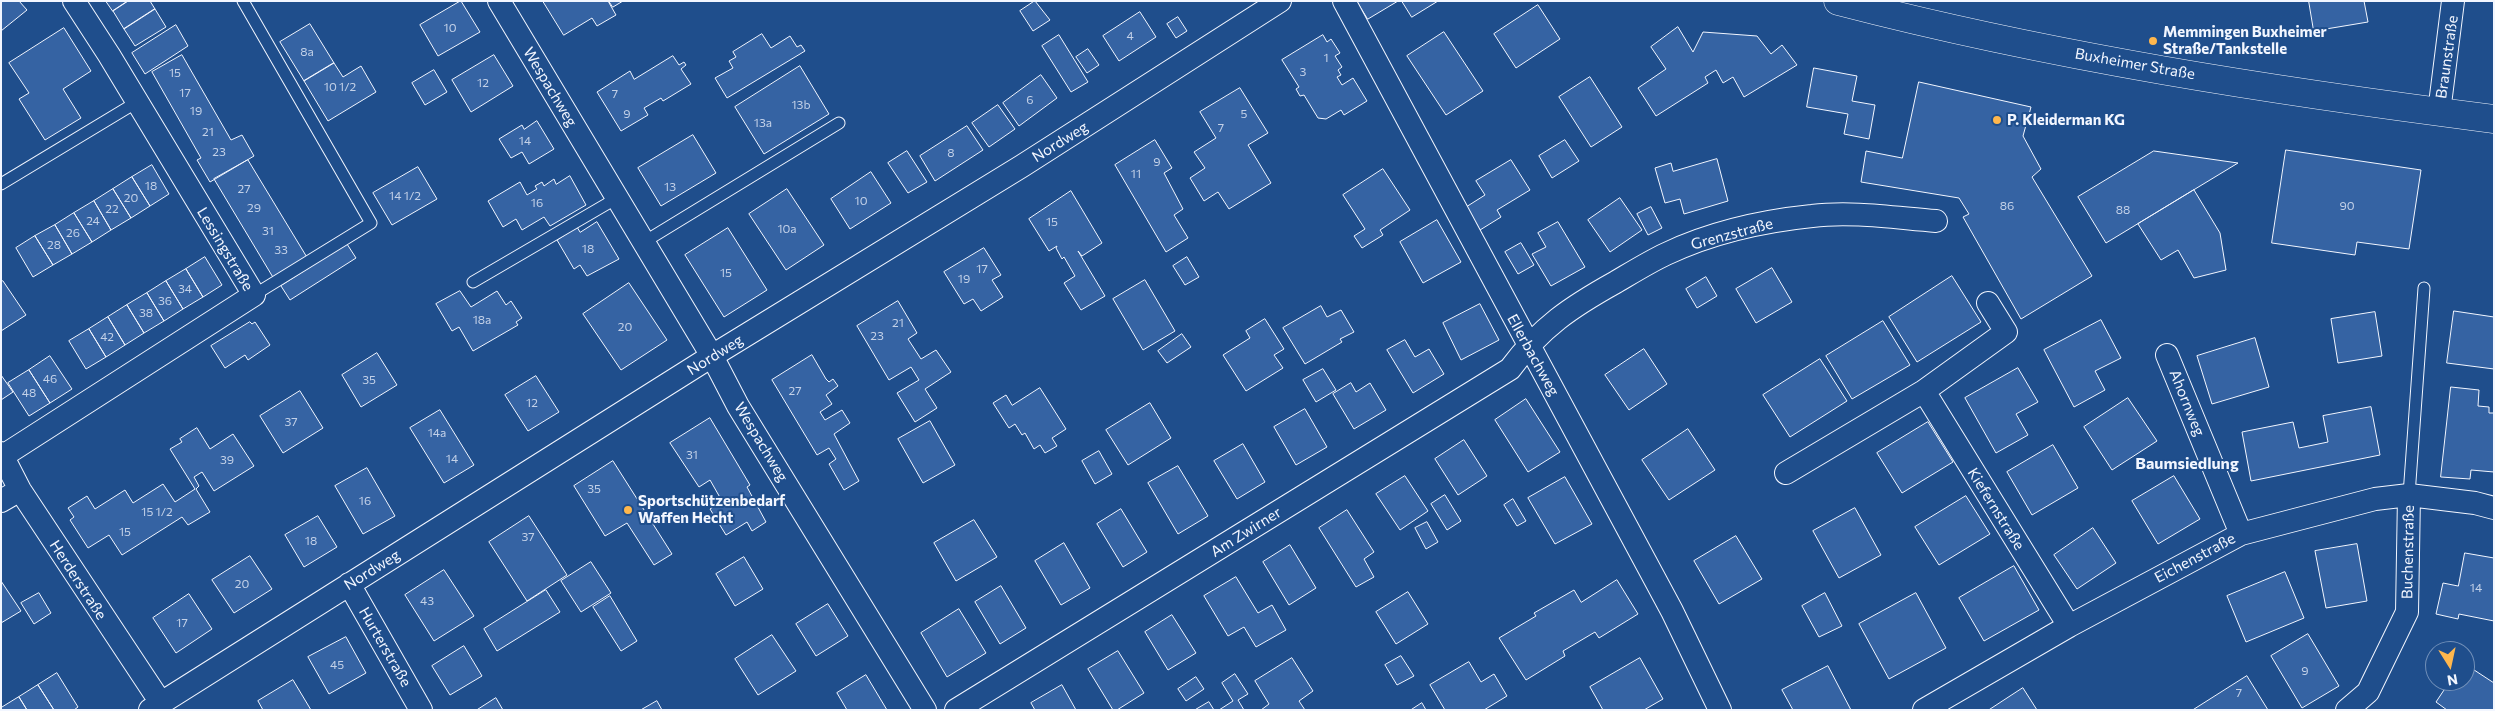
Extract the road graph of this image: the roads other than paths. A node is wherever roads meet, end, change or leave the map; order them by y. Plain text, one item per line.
1 (74, 1) edge
2 (244, 1) edge
3 (499, 1) edge
4 (1280, 1) edge
5 (1344, 1) edge
6 (1838, 1) edge
7 (2454, 1) edge
8 (137, 102) junction
9 (2439, 112) junction
10 (2494, 119) edge
11 (839, 123) dead end
12 (1, 184) edge
13 (617, 198) junction
14 (1936, 221) dead end
15 (644, 242) junction
16 (473, 282) dead end
17 (2424, 288) dead end
18 (254, 295) junction
19 (1988, 303) dead end
20 (1527, 345) junction
21 (2167, 355) dead end
22 (712, 356) junction
23 (1924, 391) junction
24 (2, 454) edge
25 (1786, 473) dead end
26 (2409, 495) junction
27 (10, 496) edge
28 (2494, 508) edge
29 (2241, 534) junction
30 (349, 584) junction
31 (2069, 626) junction
32 (156, 707) edge
33 (421, 710) edge
34 (925, 710) edge
35 (956, 710) edge
36 (1720, 710) edge
37 (1924, 710) edge
38 (2347, 710) edge

1 - 8 street, Lessingstraße
2 - 18 lane
3 - 13 street, Wespachweg
4 - 22 street, Nordweg
5 - 20 street, Ellerbachweg
6 - 9 main road, Buxheimer Straße
7 - 9 street, Braunstraße
8 - 12 lane
8 - 18 street, Lessingstraße
9 - 10 main road, Buxheimer Straße
11 - 15 lane
13 - 15 street, Wespachweg
13 - 16 lane
14 - 20 street, Grenzstraße
15 - 22 street, Wespachweg
17 - 26 lane
18 - 24 street, Lessingstraße
19 - 23 street
20 - 35 street, Am Zwirner
20 - 36 street, Ellerbachweg
21 - 29 street, Ahornweg
22 - 30 street, Nordweg
22 - 34 street, Wespachweg
23 - 25 street
23 - 31 street, Kiefernstraße
24 - 27 street, Herderstraße
26 - 28 street, Eichenstraße
26 - 29 street, Eichenstraße
26 - 38 street, Buchenstraße
27 - 32 street, Herderstraße
29 - 31 street, Eichenstraße
30 - 32 street, Nordweg
30 - 33 street, Hurterstraße
31 - 37 street, Eichenstraße

